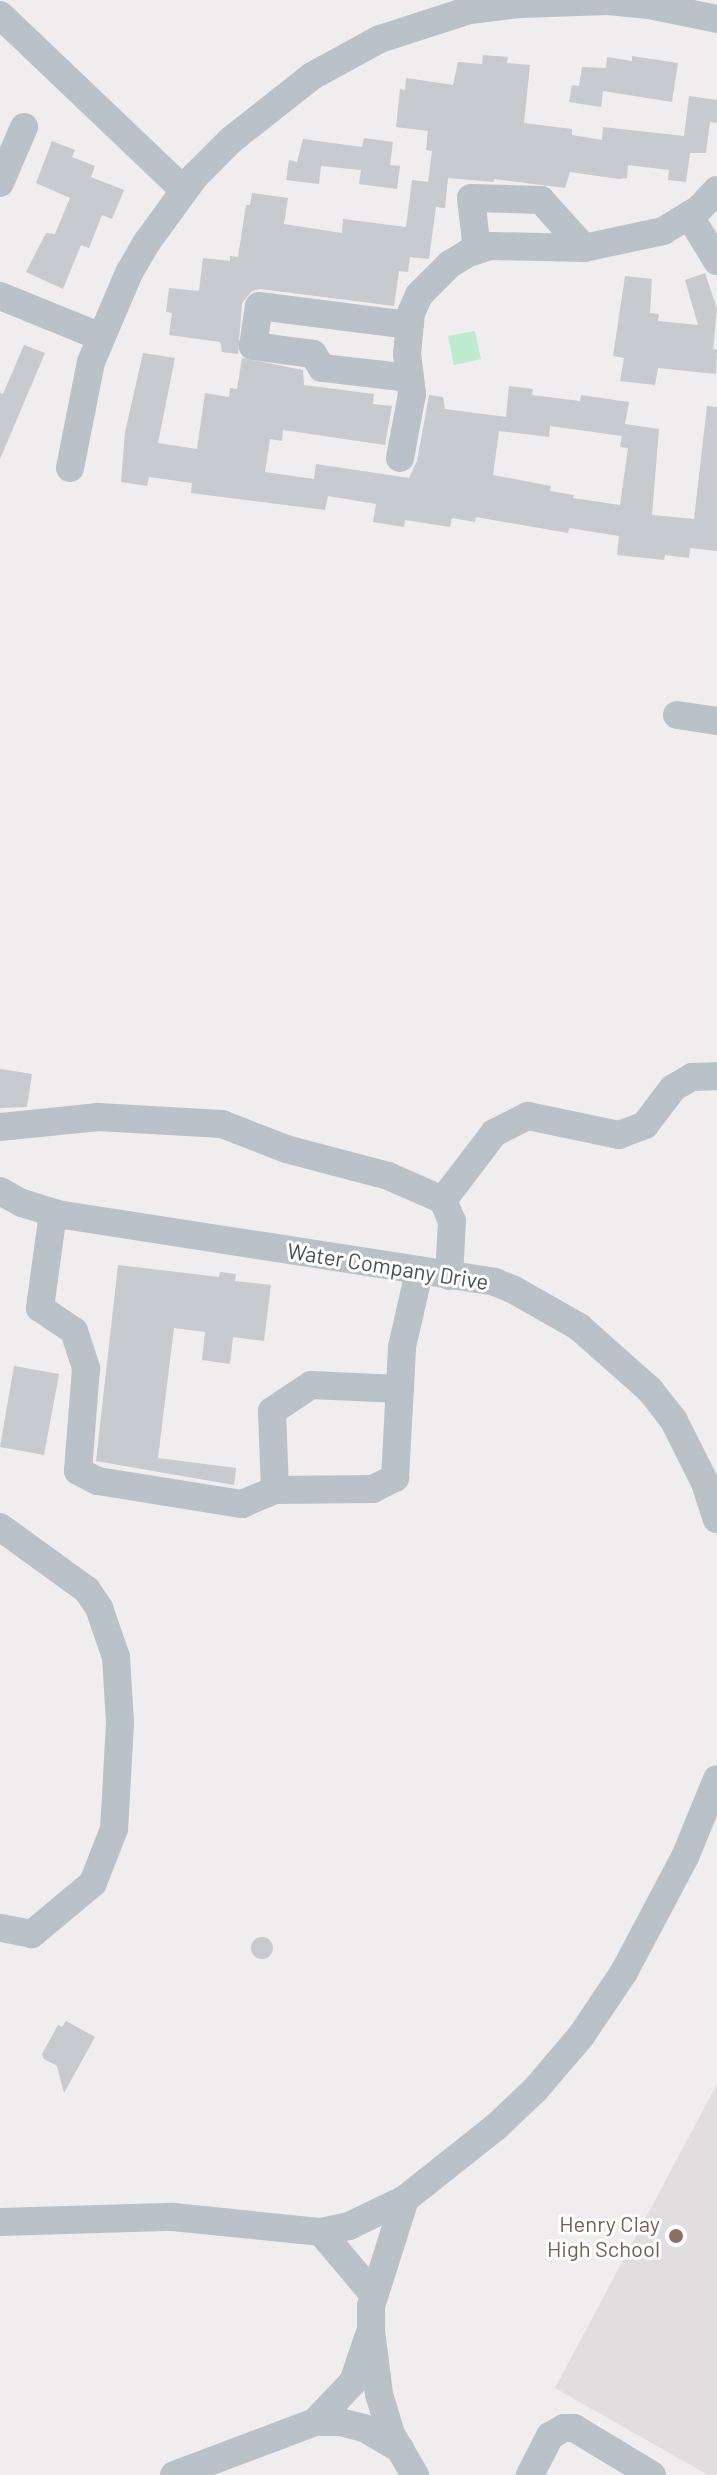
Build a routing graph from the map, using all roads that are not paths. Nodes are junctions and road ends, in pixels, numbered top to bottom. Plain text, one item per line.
1 (562, 0) edge
2 (445, 5) edge
3 (0, 15) edge
4 (717, 19) edge
5 (24, 127) dead end
6 (0, 183) edge
7 (184, 190) junction
8 (717, 190) edge
9 (689, 215) junction
10 (584, 248) junction
11 (477, 250) junction
12 (717, 261) edge
13 (0, 296) edge
14 (410, 325) junction
15 (101, 337) junction
16 (410, 378) junction
17 (400, 458) dead end
18 (70, 468) dead end
19 (677, 715) dead end
20 (717, 721) edge
21 (717, 1076) edge
22 (0, 1127) edge
23 (0, 1191) edge
24 (443, 1200) junction
25 (53, 1213) junction
26 (419, 1272) junction
27 (449, 1276) junction
28 (400, 1389) junction
29 (275, 1490) junction
30 (717, 1519) edge
31 (0, 1527) edge
32 (717, 1779) edge
33 (0, 1928) edge
34 (405, 2199) junction
35 (0, 2222) edge
36 (321, 2232) junction
37 (374, 2295) junction
38 (371, 2330) junction
39 (315, 2422) junction
40 (400, 2449) junction
41 (174, 2475) edge
42 (415, 2475) edge
43 (530, 2475) edge
44 (652, 2475) edge

1 - 2 street
1 - 4 street
2 - 7 street
3 - 7 street
5 - 6 street
7 - 15 street
8 - 9 street
9 - 10 street
9 - 12 street
10 - 11 street
10 - 11 street
11 - 14 street
13 - 15 street
14 - 16 street
14 - 16 street
15 - 18 street
16 - 17 street
19 - 20 street
21 - 24 street
22 - 24 street
23 - 25 street, Water Company Drive
24 - 27 street
25 - 26 street, Water Company Drive
25 - 29 street
26 - 27 street, Water Company Drive
26 - 28 street
27 - 30 street, Water Company Drive
28 - 29 street
28 - 29 street
31 - 33 street
32 - 34 street
34 - 36 street
34 - 37 street
35 - 36 street
36 - 37 street
37 - 38 street
38 - 39 street
38 - 40 street
39 - 40 street
39 - 41 street
40 - 42 street
43 - 44 street

